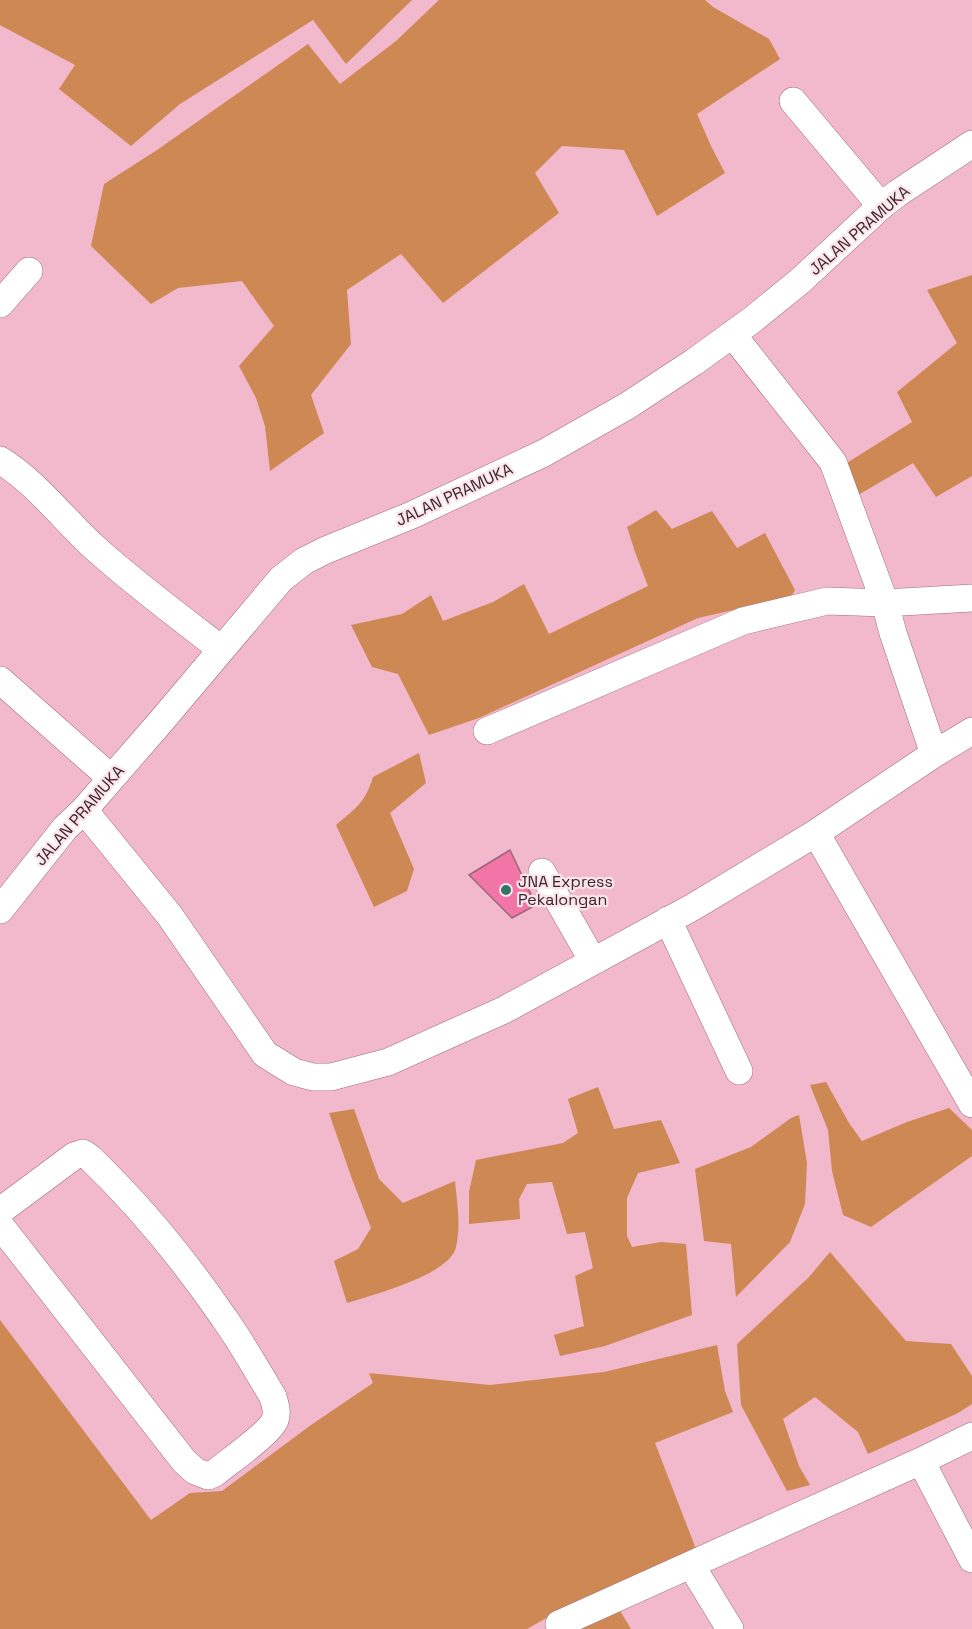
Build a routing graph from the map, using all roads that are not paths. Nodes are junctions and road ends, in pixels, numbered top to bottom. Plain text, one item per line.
1 (793, 101) dead end
2 (972, 144) edge
3 (881, 206) junction
4 (29, 271) dead end
5 (0, 304) edge
6 (732, 334) junction
7 (0, 460) edge
8 (972, 598) edge
9 (888, 614) junction
10 (221, 649) junction
11 (0, 680) edge
12 (487, 731) dead end
13 (972, 731) edge
14 (934, 754) junction
15 (111, 778) junction
16 (84, 810) junction
17 (816, 833) junction
18 (542, 872) dead end
19 (4, 898) edge
20 (668, 920) junction
21 (593, 961) junction
22 (739, 1071) dead end
23 (972, 1104) edge
24 (0, 1211) edge
25 (0, 1226) edge
26 (972, 1436) edge
27 (921, 1461) junction
28 (972, 1559) edge
29 (691, 1565) junction
30 (559, 1624) dead end
31 (730, 1629) edge

1 - 3 street
2 - 3 street, JALAN PRAMUKA
3 - 6 street, JALAN PRAMUKA
4 - 5 street
6 - 9 street
6 - 10 street, JALAN PRAMUKA
7 - 10 street
8 - 9 street
9 - 12 street
9 - 14 street
10 - 15 street, JALAN PRAMUKA
11 - 15 street
13 - 14 street
14 - 17 street
15 - 16 street, JALAN PRAMUKA
16 - 19 street, JALAN PRAMUKA
16 - 21 street
17 - 20 street
17 - 23 street
18 - 21 street
20 - 21 street
20 - 22 street
24 - 25 street
26 - 27 street
27 - 28 street
27 - 29 street
29 - 30 street
29 - 31 street

